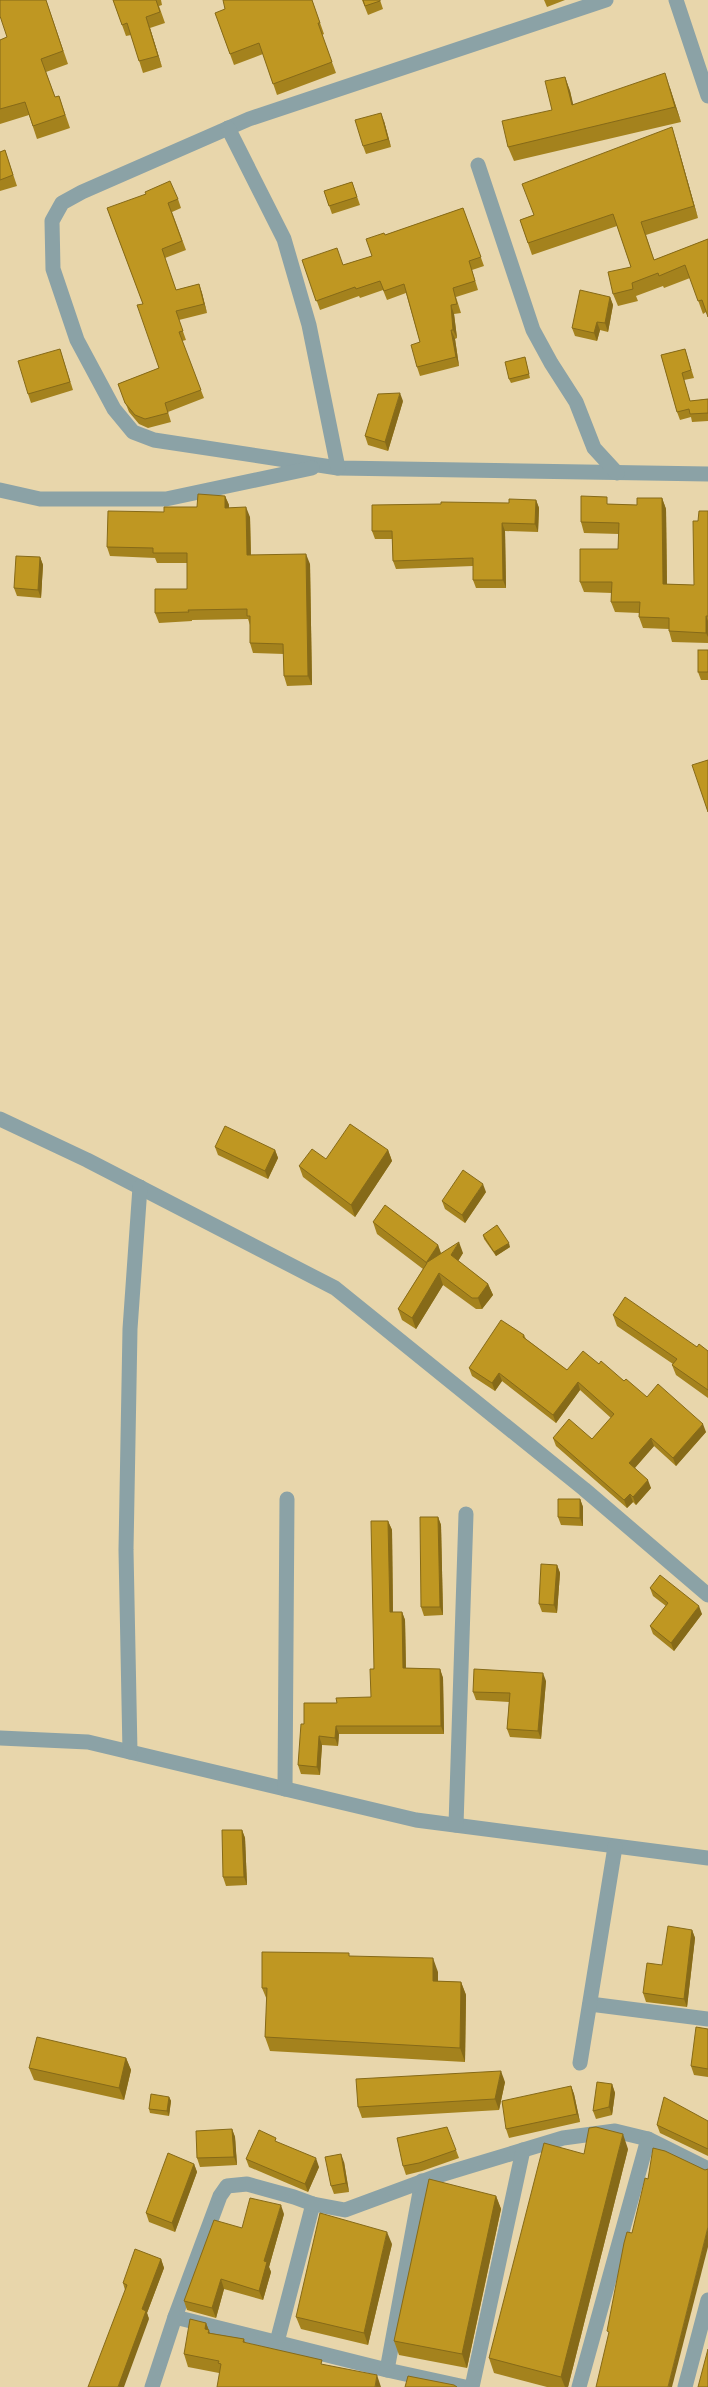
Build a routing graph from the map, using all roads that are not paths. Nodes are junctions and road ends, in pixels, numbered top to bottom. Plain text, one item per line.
1 (606, 0) edge
2 (676, 0) edge
3 (708, 96) edge
4 (228, 128) junction
5 (478, 165) dead end
6 (321, 466) junction
7 (338, 468) junction
8 (616, 473) junction
9 (708, 474) edge
10 (0, 490) edge
11 (0, 1119) edge
12 (140, 1187) junction
13 (287, 1499) dead end
14 (466, 1514) dead end
15 (708, 1595) edge
16 (0, 1738) edge
17 (130, 1752) junction
18 (285, 1789) junction
19 (456, 1825) junction
20 (615, 1847) junction
21 (708, 1858) edge
22 (590, 2004) junction
23 (708, 2019) edge
24 (580, 2063) dead end
25 (648, 2139) junction
26 (523, 2150) junction
27 (708, 2169) edge
28 (422, 2181) junction
29 (312, 2204) junction
30 (708, 2300) edge
31 (175, 2317) junction
32 (277, 2342) junction
33 (387, 2370) junction
34 (152, 2387) edge
35 (465, 2387) edge
36 (472, 2387) edge
37 (579, 2387) edge
38 (685, 2387) edge

1 - 4 street
2 - 3 street
4 - 6 street
4 - 7 street
5 - 8 street
6 - 7 street
6 - 10 street
7 - 8 street
8 - 9 street
11 - 12 street
12 - 15 street
12 - 17 street
13 - 18 street
14 - 19 street
16 - 17 street
17 - 18 street
18 - 19 street
19 - 20 street
20 - 21 street
20 - 22 street
22 - 23 street
22 - 24 street
25 - 26 street
25 - 27 street
25 - 37 street
26 - 28 street
26 - 36 street
28 - 29 street
28 - 33 street
29 - 31 street
29 - 32 street
30 - 38 street
31 - 32 street
31 - 34 street
32 - 33 street
33 - 35 street

